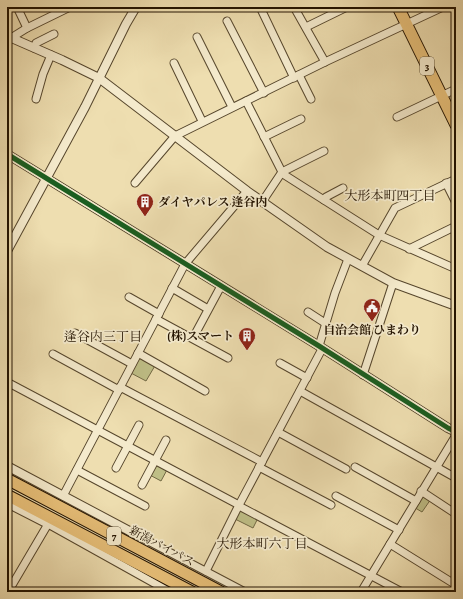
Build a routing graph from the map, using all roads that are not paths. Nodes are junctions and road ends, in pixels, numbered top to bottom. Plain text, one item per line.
1 (17, 7) edge
2 (136, 7) edge
3 (260, 7) edge
4 (294, 7) edge
5 (347, 7) edge
6 (398, 7) edge
7 (443, 7) edge
8 (65, 8) edge
9 (227, 20) dead end
10 (406, 25) junction
11 (306, 27) junction
12 (27, 28) junction
13 (54, 34) dead end
14 (9, 37) edge
15 (197, 37) dead end
16 (34, 48) junction
17 (51, 55) junction
18 (325, 62) junction
19 (174, 63) dead end
20 (297, 76) junction
21 (99, 78) junction
22 (456, 89) edge
23 (264, 93) junction
24 (441, 96) junction
25 (36, 99) dead end
26 (311, 99) dead end
27 (246, 101) junction
28 (232, 107) junction
29 (397, 117) dead end
30 (301, 119) dead end
31 (202, 121) junction
32 (456, 125) edge
33 (175, 136) junction
34 (264, 137) junction
35 (324, 151) dead end
36 (7, 154) edge
37 (282, 172) junction
38 (46, 178) junction
39 (456, 179) edge
40 (135, 183) dead end
41 (446, 184) junction
42 (343, 188) dead end
43 (247, 191) junction
44 (324, 200) junction
45 (262, 202) junction
46 (456, 203) edge
47 (456, 226) edge
48 (379, 236) junction
49 (409, 249) junction
50 (7, 250) edge
51 (348, 259) junction
52 (185, 264) junction
53 (362, 266) junction
54 (456, 269) edge
55 (393, 283) junction
56 (221, 286) junction
57 (172, 288) junction
58 (129, 297) dead end
59 (456, 306) edge
60 (208, 308) junction
61 (308, 312) dead end
62 (157, 316) junction
63 (325, 323) junction
64 (75, 333) dead end
65 (193, 338) junction
66 (320, 348) junction
67 (138, 353) junction
68 (53, 354) dead end
69 (228, 358) dead end
70 (280, 363) dead end
71 (132, 364) junction
72 (363, 375) junction
73 (307, 378) junction
74 (7, 382) edge
75 (119, 388) junction
76 (205, 390) dead end
77 (300, 391) junction
78 (139, 425) dead end
79 (98, 429) junction
80 (278, 432) junction
81 (456, 434) edge
82 (166, 440) dead end
83 (128, 445) junction
84 (155, 460) junction
85 (260, 464) junction
86 (7, 466) edge
87 (437, 466) junction
88 (116, 468) dead end
89 (355, 468) dead end
90 (346, 469) dead end
91 (76, 470) junction
92 (456, 478) edge
93 (7, 479) edge
94 (142, 485) dead end
95 (421, 491) junction
96 (7, 495) edge
97 (63, 496) junction
98 (336, 496) dead end
99 (416, 501) junction
100 (7, 503) edge
101 (331, 505) dead end
102 (145, 506) dead end
103 (239, 506) junction
104 (456, 514) edge
105 (48, 524) junction
106 (399, 530) junction
107 (135, 534) joint
108 (390, 544) junction
109 (206, 571) junction
110 (371, 576) junction
111 (456, 584) edge
112 (9, 591) edge
113 (170, 592) edge
114 (192, 592) edge
115 (221, 592) edge
116 (245, 592) edge
117 (361, 592) edge
118 (402, 592) edge

1 - 12 street
2 - 21 street
3 - 20 street
4 - 11 street
5 - 11 street
6 - 10 main road, 3
7 - 10 street
8 - 12 street
9 - 23 street
10 - 18 street
10 - 24 main road, 3
11 - 18 street
12 - 14 street
13 - 16 street
14 - 16 street
15 - 28 street
16 - 17 street
17 - 21 street
17 - 25 street
18 - 20 street
19 - 31 street
20 - 23 street
20 - 26 street
21 - 33 street
21 - 38 street
22 - 24 street
23 - 27 street
24 - 29 street
24 - 32 main road, 3
27 - 28 street
27 - 34 street
28 - 31 street
30 - 34 street
31 - 33 street
33 - 40 street
33 - 43 street
34 - 37 street
35 - 37 street
36 - 38 street
37 - 44 street
37 - 45 street
38 - 50 street
38 - 52 street
39 - 41 street
41 - 46 street
41 - 48 street
42 - 44 street
43 - 45 street
43 - 52 street
44 - 48 street
45 - 51 street
47 - 49 street
48 - 49 street
48 - 53 street
49 - 54 street
51 - 53 street
51 - 63 street
52 - 56 street
52 - 57 street
53 - 55 street
55 - 59 street
55 - 72 street
56 - 60 street
56 - 66 street
57 - 60 street
57 - 62 street
58 - 62 street
60 - 65 street
61 - 63 street
62 - 65 street
62 - 67 street
63 - 66 street
64 - 71 street
65 - 69 street
66 - 72 street
66 - 73 street
67 - 71 street
67 - 76 street
68 - 75 street
70 - 73 street
71 - 75 street
72 - 81 street
73 - 77 street
74 - 79 street
75 - 79 street
75 - 85 street
77 - 80 street
77 - 87 street
78 - 83 street
79 - 83 street
79 - 91 street
80 - 85 street
80 - 90 street
81 - 87 street
82 - 84 street
83 - 84 street
83 - 88 street
84 - 94 street
84 - 103 street
85 - 101 street
85 - 103 street
86 - 97 street
87 - 92 street
87 - 95 street
89 - 99 street
91 - 97 street
91 - 102 street
93 - 115 main road, 新潟バイパス / 7
95 - 99 street
95 - 104 street
96 - 114 main road, 7
97 - 107 street
98 - 106 street
99 - 106 street
100 - 105 street
103 - 109 street
103 - 110 street
105 - 112 street
105 - 113 street
106 - 108 street
107 - 109 street
108 - 110 street
108 - 111 street
109 - 116 street
110 - 117 street
110 - 118 street

